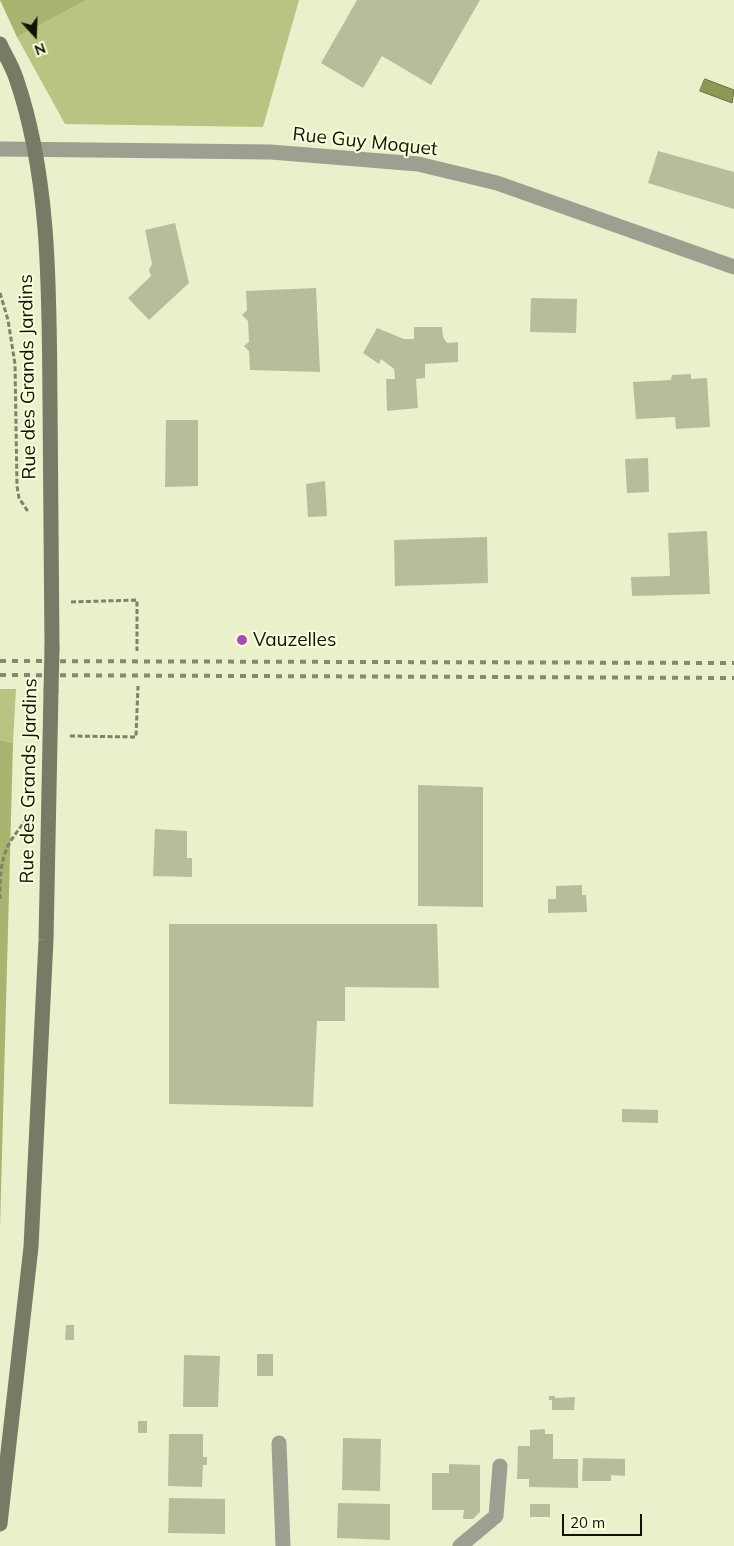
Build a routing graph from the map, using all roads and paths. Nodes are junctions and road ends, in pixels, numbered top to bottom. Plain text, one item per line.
1 (0, 44) edge
2 (0, 149) edge
3 (35, 149) junction
4 (734, 267) edge
5 (0, 293) edge
6 (31, 515) dead end
7 (52, 602) junction
8 (137, 651) dead end
9 (138, 686) dead end
10 (50, 736) junction
11 (28, 815) dead end
12 (0, 899) edge
13 (279, 1443) dead end
14 (500, 1466) dead end
15 (0, 1524) edge
16 (283, 1546) edge
17 (460, 1546) edge

1 - 3 main road, Rue des Grands Jardins
2 - 3 street, Rue Guy Moquet
3 - 4 street, Rue Guy Moquet
3 - 7 main road, Rue des Grands Jardins
5 - 6 path
7 - 8 path
7 - 10 main road, Rue des Grands Jardins, bridge
9 - 10 path
10 - 15 main road, Rue des Grands Jardins
11 - 12 path
13 - 16 street
14 - 17 street

